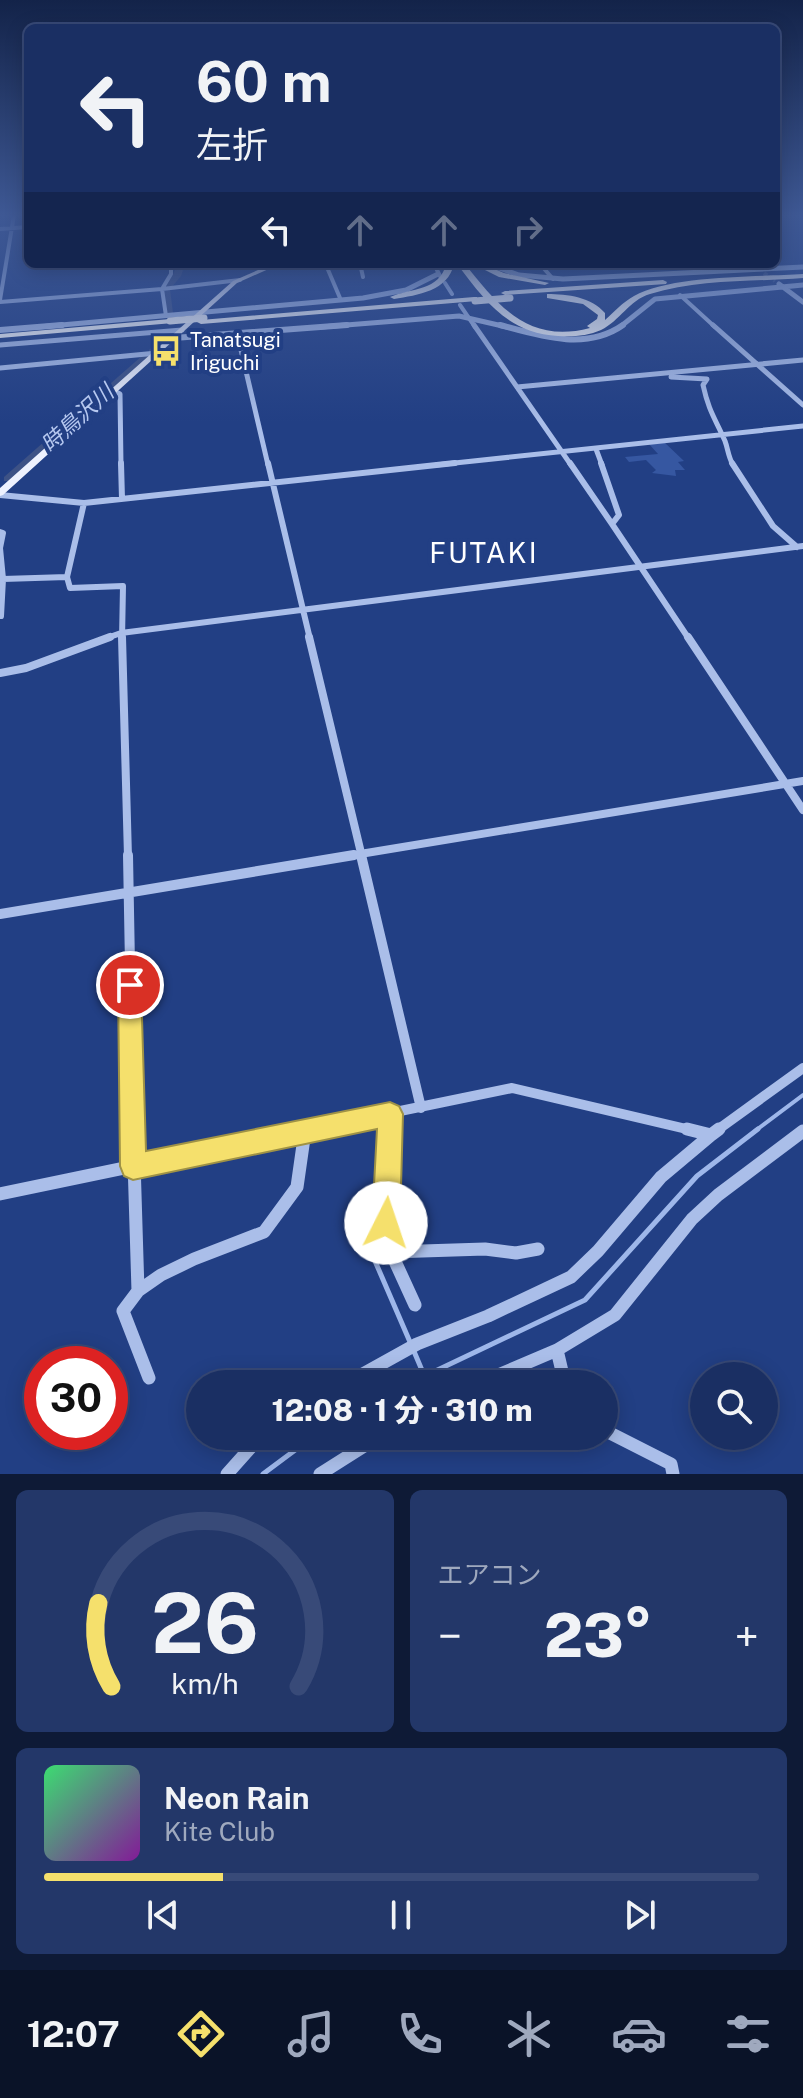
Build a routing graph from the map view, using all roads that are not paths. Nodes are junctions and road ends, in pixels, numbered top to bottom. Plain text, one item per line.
1 (445, 283) dead end
2 (164, 284) edge
3 (207, 284) edge
4 (236, 284) edge
5 (334, 284) edge
6 (420, 284) edge
7 (434, 284) edge
8 (479, 284) edge
9 (481, 284) edge
10 (656, 284) edge
11 (679, 284) edge
12 (717, 284) edge
13 (778, 284) tunnel mouth
14 (803, 285) edge
15 (781, 286) junction
16 (162, 289) junction
17 (452, 294) dead end
18 (680, 295) junction
19 (507, 296) junction
20 (340, 298) junction
21 (473, 298) junction
22 (0, 301) edge
23 (803, 302) edge
24 (460, 305) dead end
25 (239, 315) junction
26 (469, 317) junction
27 (202, 318) junction
28 (168, 321) junction
29 (182, 330) junction
30 (237, 333) junction
31 (117, 335) junction
32 (0, 337) edge
33 (174, 338) junction
34 (157, 353) junction
35 (118, 356) junction
36 (803, 360) edge
37 (758, 364) junction
38 (0, 368) edge
39 (643, 375) junction
40 (517, 387) junction
41 (114, 391) junction
42 (803, 405) edge
43 (803, 426) edge
44 (720, 436) junction
45 (596, 449) junction
46 (562, 453) junction
47 (0, 480) edge
48 (11, 483) junction
49 (274, 483) junction
50 (0, 494) edge
51 (122, 499) junction
52 (84, 503) junction
53 (612, 524) junction
54 (0, 532) edge
55 (800, 547) edge
56 (641, 567) junction
57 (67, 577) junction
58 (3, 579) junction
59 (303, 610) junction
60 (1, 616) edge
61 (121, 633) junction
62 (0, 673) edge
63 (803, 781) edge
64 (786, 784) junction
65 (803, 810) edge
66 (362, 854) junction
67 (128, 894) junction
68 (0, 914) edge
69 (803, 1068) edge
70 (421, 1108) junction
71 (390, 1114) junction
72 (305, 1131) junction
73 (803, 1131) edge
74 (711, 1135) junction
75 (133, 1166) junction
76 (0, 1194) edge
77 (538, 1249) dead end
78 (391, 1252) junction
79 (138, 1291) junction
80 (415, 1305) dead end
81 (557, 1350) junction
82 (370, 1370) edge
83 (510, 1370) edge
84 (562, 1370) edge
85 (149, 1378) dead end
86 (618, 1437) edge
87 (248, 1450) edge
88 (358, 1450) edge
89 (227, 1474) edge
90 (320, 1474) edge
91 (673, 1474) edge

1 - 17 street
2 - 16 street
3 - 16 street
4 - 27 main road
5 - 20 street
6 - 20 street
7 - 25 highway
8 - 12 highway
9 - 19 highway
10 - 19 highway
11 - 19 highway
13 - 15 street
14 - 15 street
15 - 18 street
15 - 23 street
16 - 22 street
16 - 28 street
18 - 26 street
18 - 37 street
19 - 21 highway, bridge
20 - 27 street
21 - 25 highway
21 - 27 highway
24 - 26 street
25 - 27 highway
26 - 30 street
26 - 40 street
27 - 28 highway, bridge
27 - 29 main road
28 - 32 highway
29 - 31 street
29 - 33 main road
30 - 33 street
30 - 49 street
31 - 32 street
31 - 35 street
33 - 34 main road
34 - 35 street
34 - 41 main road
35 - 38 street
36 - 37 street
37 - 39 street
37 - 42 street
39 - 40 street
39 - 44 street
40 - 46 street
41 - 48 main road
41 - 51 street
43 - 44 street
44 - 45 street
44 - 55 street
45 - 46 street
45 - 53 street
46 - 49 street
46 - 53 street
47 - 48 street
48 - 50 main road
49 - 51 street
49 - 59 street
50 - 52 street
51 - 52 street
52 - 57 street
53 - 56 street
54 - 58 street
55 - 56 street
56 - 59 street
56 - 64 street
57 - 58 street
57 - 61 street
58 - 60 street
59 - 61 street
59 - 66 street
61 - 62 street
61 - 67 street
63 - 64 street
64 - 65 street
64 - 66 street
66 - 67 street
66 - 70 street
67 - 68 street
67 - 75 street
69 - 74 street
70 - 71 street
70 - 74 street
71 - 72 street
71 - 78 street
72 - 75 street
72 - 79 street
73 - 81 street
74 - 82 street
75 - 76 street
75 - 79 street
77 - 78 street
78 - 80 street
79 - 85 street
81 - 83 street
81 - 84 street
86 - 91 street
87 - 89 street
88 - 90 street

